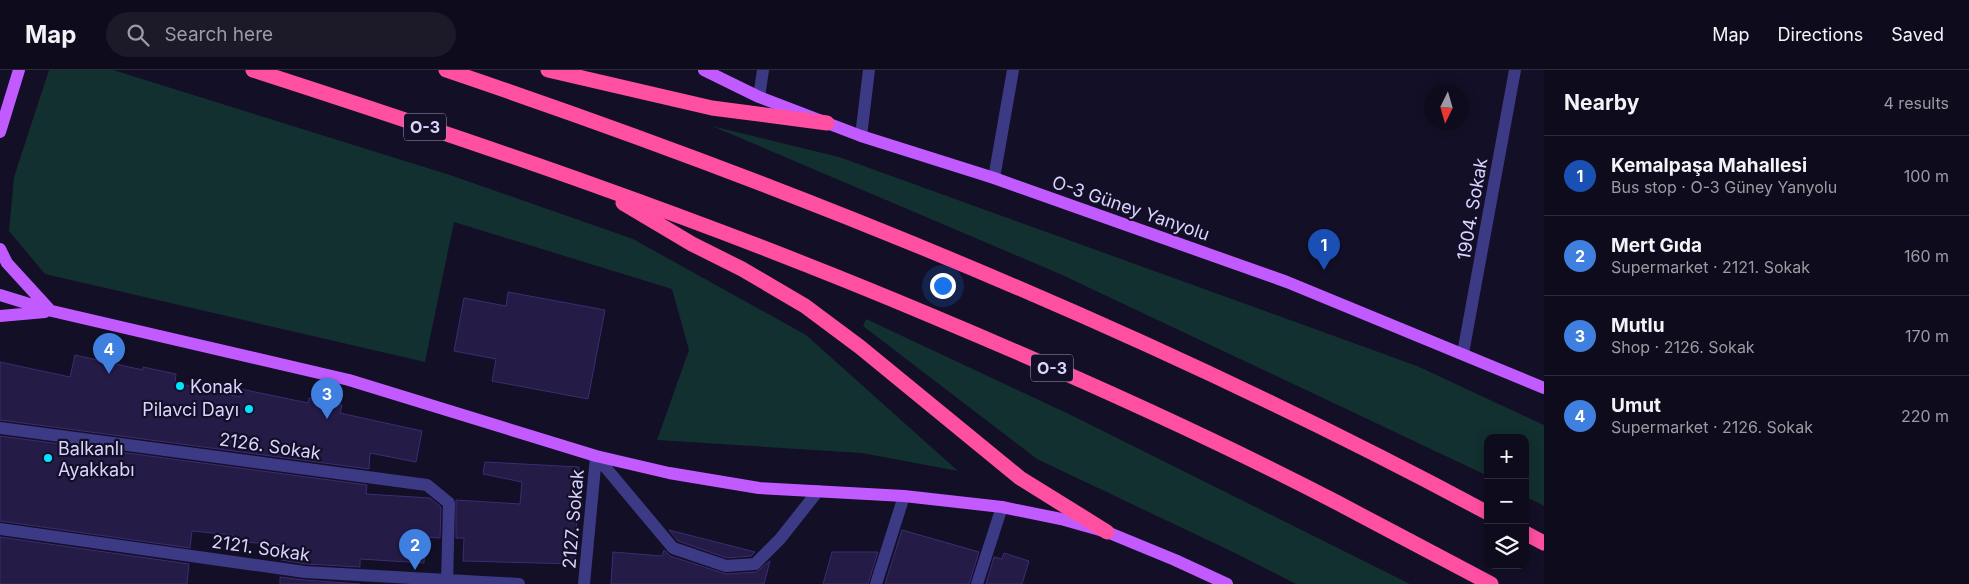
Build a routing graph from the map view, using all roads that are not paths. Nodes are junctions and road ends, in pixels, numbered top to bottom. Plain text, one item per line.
1 (19, 70) edge
2 (253, 70) edge
3 (446, 70) edge
4 (548, 70) edge
5 (704, 70) edge
6 (763, 70) edge
7 (869, 70) edge
8 (1014, 70) edge
9 (1515, 70) edge
10 (759, 98) junction
11 (827, 123) junction
12 (0, 132) edge
13 (861, 136) junction
14 (994, 178) junction
15 (597, 186) junction
16 (0, 249) edge
17 (0, 295) edge
18 (52, 312) junction
19 (0, 316) edge
20 (1463, 353) junction
21 (1544, 388) edge
22 (0, 428) edge
23 (596, 456) junction
24 (818, 491) junction
25 (904, 496) junction
26 (1002, 507) junction
27 (1484, 511) edge
28 (0, 529) edge
29 (1107, 532) junction
30 (1529, 535) edge
31 (1544, 543) edge
32 (448, 582) edge
33 (519, 584) edge
34 (584, 584) edge
35 (876, 584) edge
36 (977, 584) edge
37 (1227, 584) edge
38 (1491, 584) edge

1 - 12 main road
2 - 15 highway, O-3
3 - 27 highway
4 - 11 highway
5 - 10 main road, O-3 Güney Yanyolu
6 - 10 street
7 - 13 street
8 - 14 street
9 - 20 street, 1904. Sokak
10 - 11 main road, O-3 Güney Yanyolu
11 - 13 main road, O-3 Güney Yanyolu
13 - 14 main road, O-3 Güney Yanyolu
14 - 20 main road, O-3 Güney Yanyolu
15 - 29 highway
15 - 38 highway, O-3
16 - 18 main road
17 - 18 main road
18 - 19 main road
18 - 23 main road
20 - 21 main road, O-3 Güney Yanyolu
22 - 32 street, 2126. Sokak
23 - 24 main road
23 - 24 street
23 - 34 street, 2127. Sokak
24 - 25 main road
25 - 26 main road
25 - 35 street
26 - 29 main road
26 - 36 street
28 - 32 street, 2121. Sokak
29 - 37 main road
30 - 31 highway
32 - 33 street, 2121. Sokak

